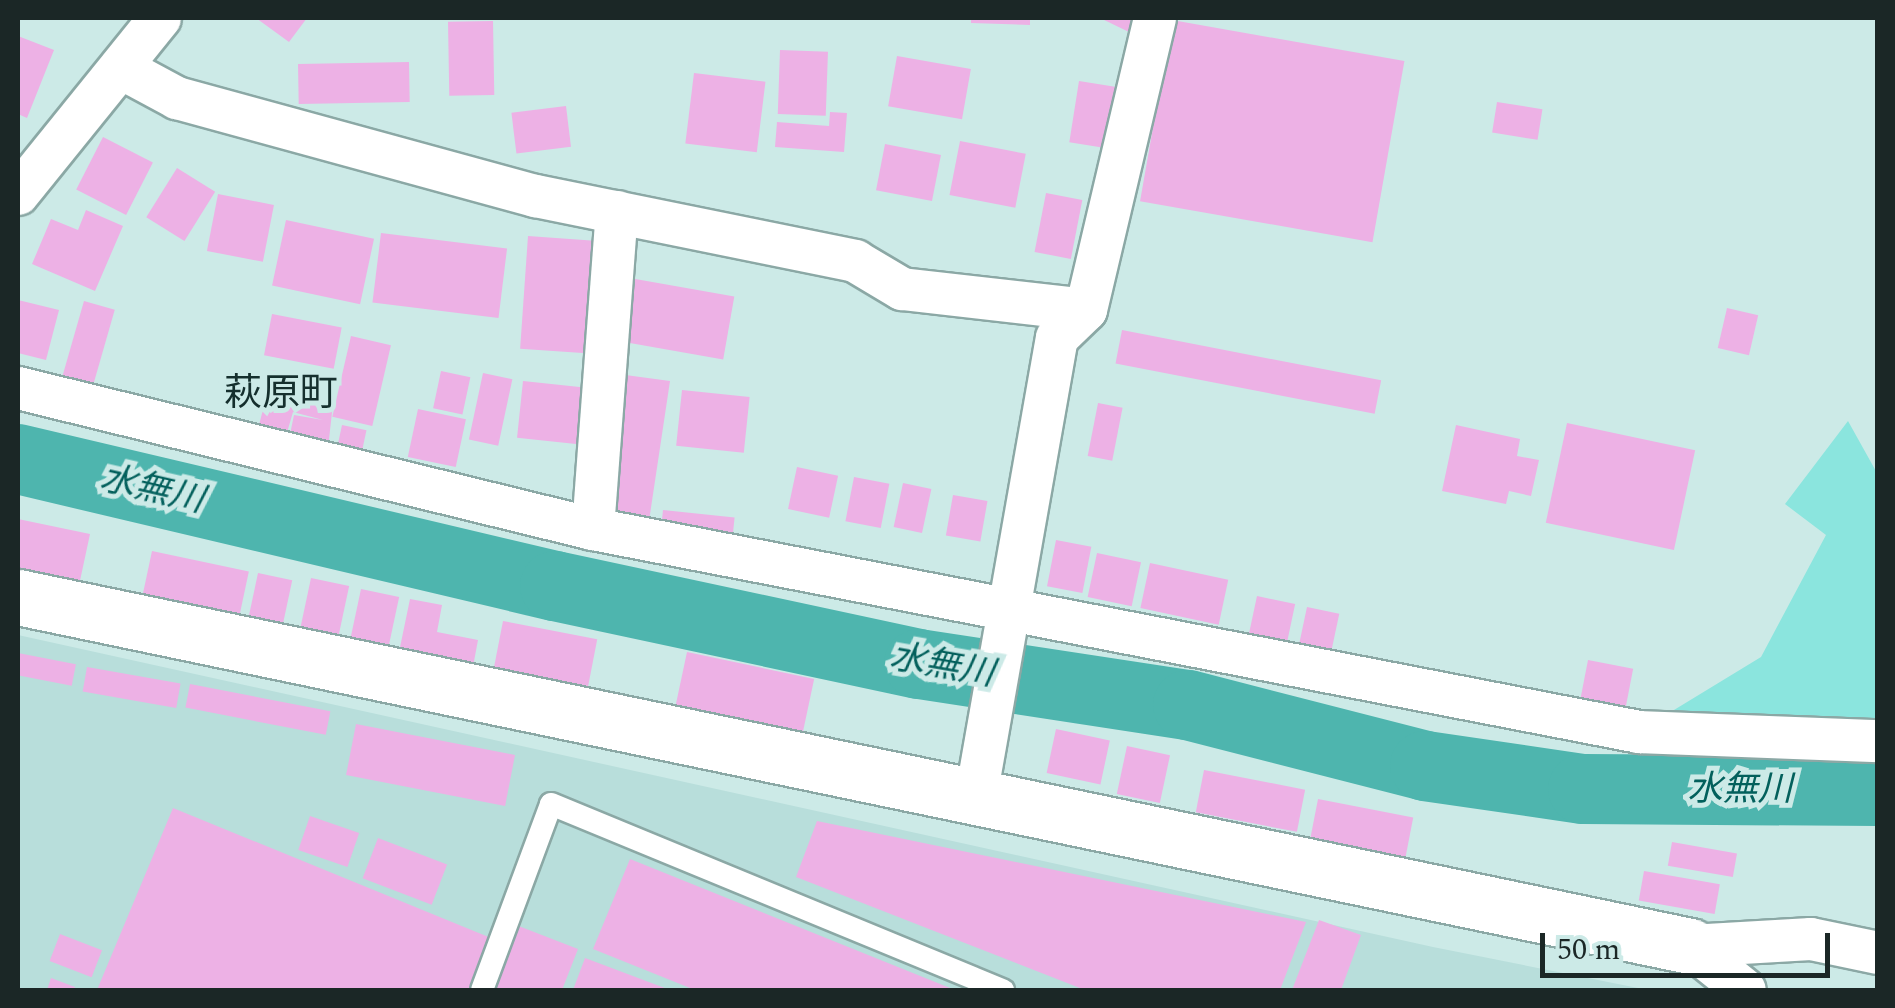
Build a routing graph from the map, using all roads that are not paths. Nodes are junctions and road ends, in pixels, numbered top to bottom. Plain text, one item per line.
1 (160, 18) edge
2 (1155, 18) edge
3 (121, 68) junction
4 (18, 194) edge
5 (617, 212) junction
6 (1086, 310) junction
7 (18, 388) edge
8 (593, 529) junction
9 (18, 597) edge
10 (1012, 607) junction
11 (1878, 741) edge
12 (976, 791) junction
13 (1690, 946) junction
14 (1878, 953) edge
15 (482, 990) edge
16 (1003, 990) edge
17 (1745, 990) edge

1 - 3 street
2 - 6 street
3 - 4 street
3 - 5 street
5 - 6 street
5 - 8 street
6 - 10 street
7 - 8 street
8 - 10 street
9 - 12 street
10 - 11 street
10 - 12 street
12 - 13 street
13 - 14 street
13 - 17 street
15 - 16 lane

